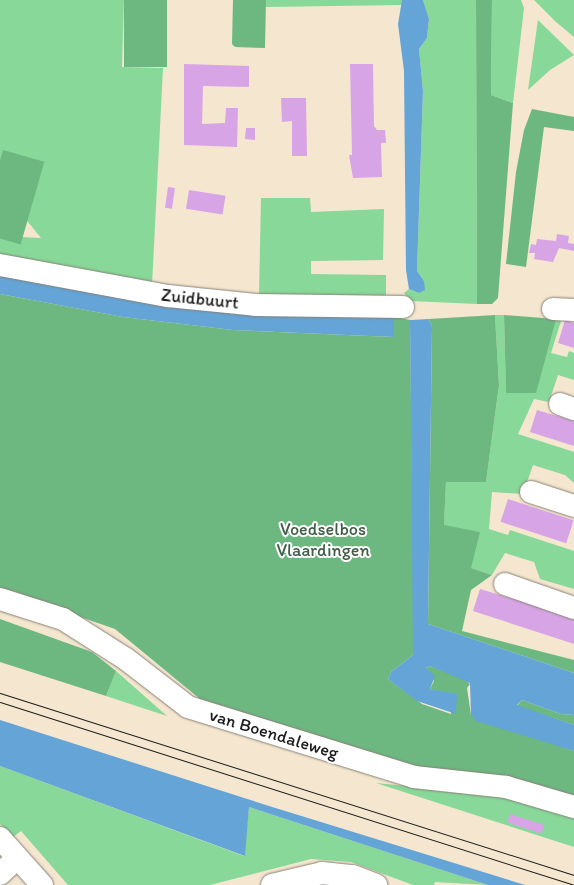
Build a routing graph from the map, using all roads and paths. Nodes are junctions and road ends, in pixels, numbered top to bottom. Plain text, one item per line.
1 (0, 265) edge
2 (403, 307) dead end
3 (531, 492) dead end
4 (574, 506) edge
5 (504, 584) dead end
6 (0, 599) edge
7 (574, 608) edge
8 (574, 807) edge
9 (0, 838) edge
10 (17, 858) junction
11 (0, 874) edge
12 (42, 885) edge
13 (272, 885) edge
14 (376, 885) edge

1 - 2 street, Zuidbuurt
3 - 4 street
5 - 7 street
6 - 8 street, van Boendaleweg
9 - 10 street
10 - 11 street
10 - 12 street
13 - 14 street

